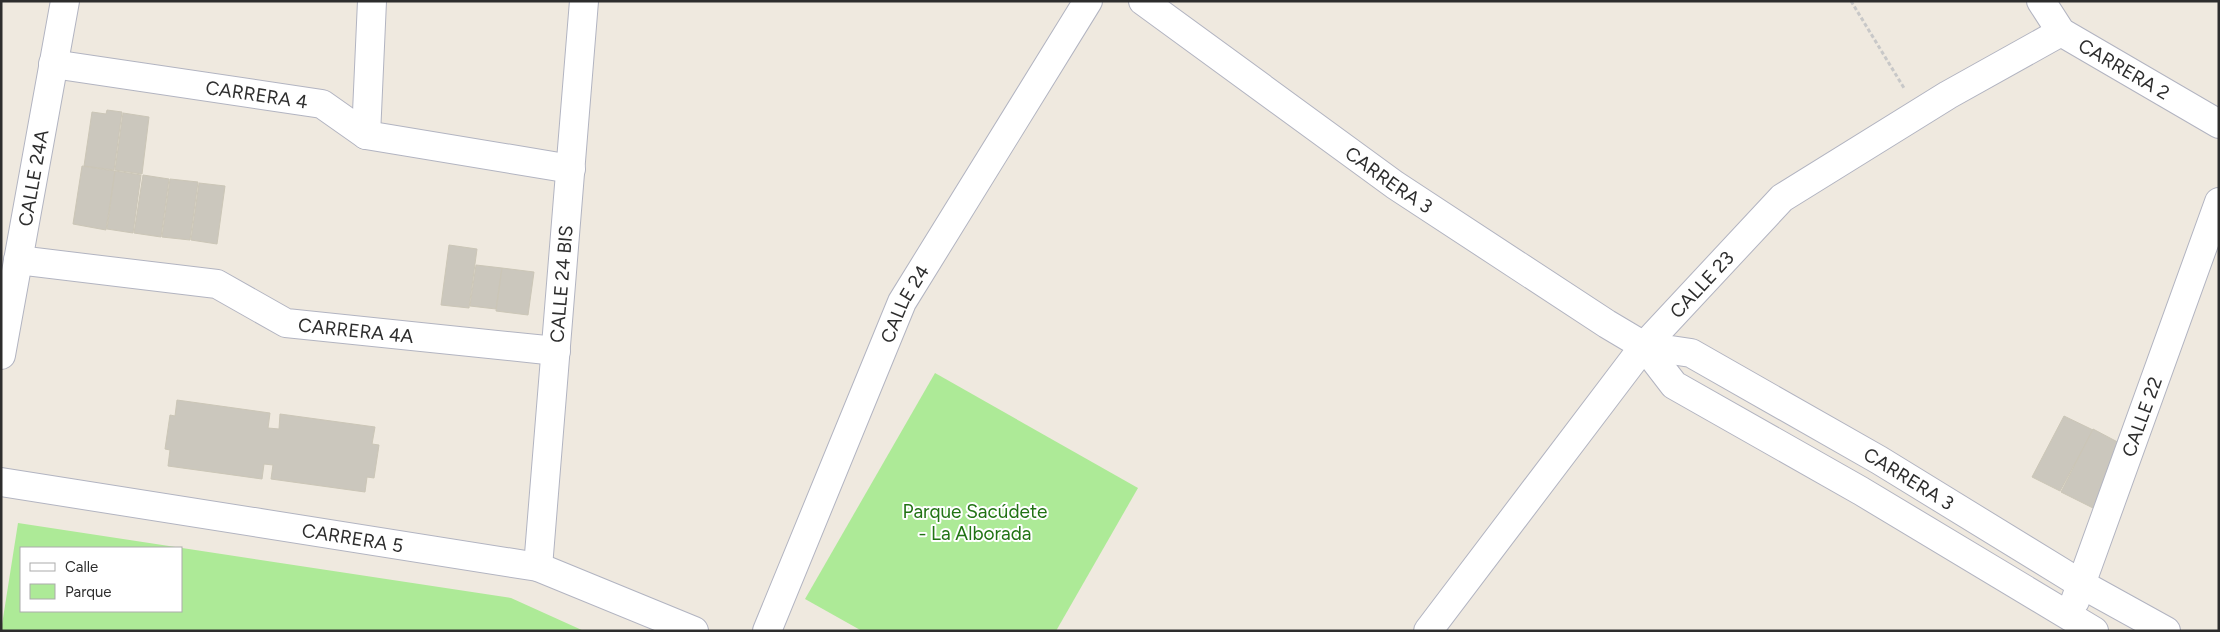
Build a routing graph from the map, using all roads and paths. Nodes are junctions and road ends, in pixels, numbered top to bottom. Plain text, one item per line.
1 (65, 1) edge
2 (372, 1) edge
3 (584, 1) edge
4 (1088, 1) edge
5 (1143, 1) edge
6 (1851, 1) edge
7 (2041, 1) edge
8 (2061, 32) junction
9 (53, 64) junction
10 (1920, 114) junction
11 (2219, 124) edge
12 (366, 134) junction
13 (571, 169) junction
14 (2219, 202) edge
15 (18, 260) junction
16 (4, 327) edge
17 (1644, 346) junction
18 (556, 352) junction
19 (1, 355) edge
20 (1879, 460) junction
21 (1, 482) edge
22 (1861, 492) junction
23 (538, 567) junction
24 (2082, 584) junction
25 (2067, 624) edge
26 (694, 631) edge
27 (766, 631) edge
28 (1428, 631) edge
29 (2094, 631) edge
30 (2166, 631) edge

1 - 9 street, CALLE 24A
2 - 12 street
3 - 13 street, CALLE 24 BIS
4 - 27 street, CALLE 24
5 - 17 street, CARRERA 3
6 - 10 path
7 - 8 street, CARRERA 2
8 - 10 street, CALLE 23
8 - 11 street, CARRERA 2
9 - 12 street, CARRERA 4
9 - 15 street, CALLE 24A
10 - 17 street, CALLE 23
12 - 13 street, CARRERA 4
13 - 18 street, CALLE 24 BIS
14 - 24 street, CALLE 22
15 - 16 street, CALLE 24A
15 - 18 street, CARRERA 4A
16 - 19 street, CALLE 24A
17 - 20 street, CARRERA 3
17 - 22 street, CARRERA 3
17 - 28 street, CALLE 23
18 - 23 street, CALLE 24 BIS
20 - 22 street
20 - 24 street, CARRERA 3
21 - 23 street, CARRERA 5
22 - 25 street, CARRERA 3
23 - 26 street, CARRERA 5
24 - 25 street, CALLE 22
24 - 30 street, CARRERA 3
25 - 29 street, CARRERA 3

